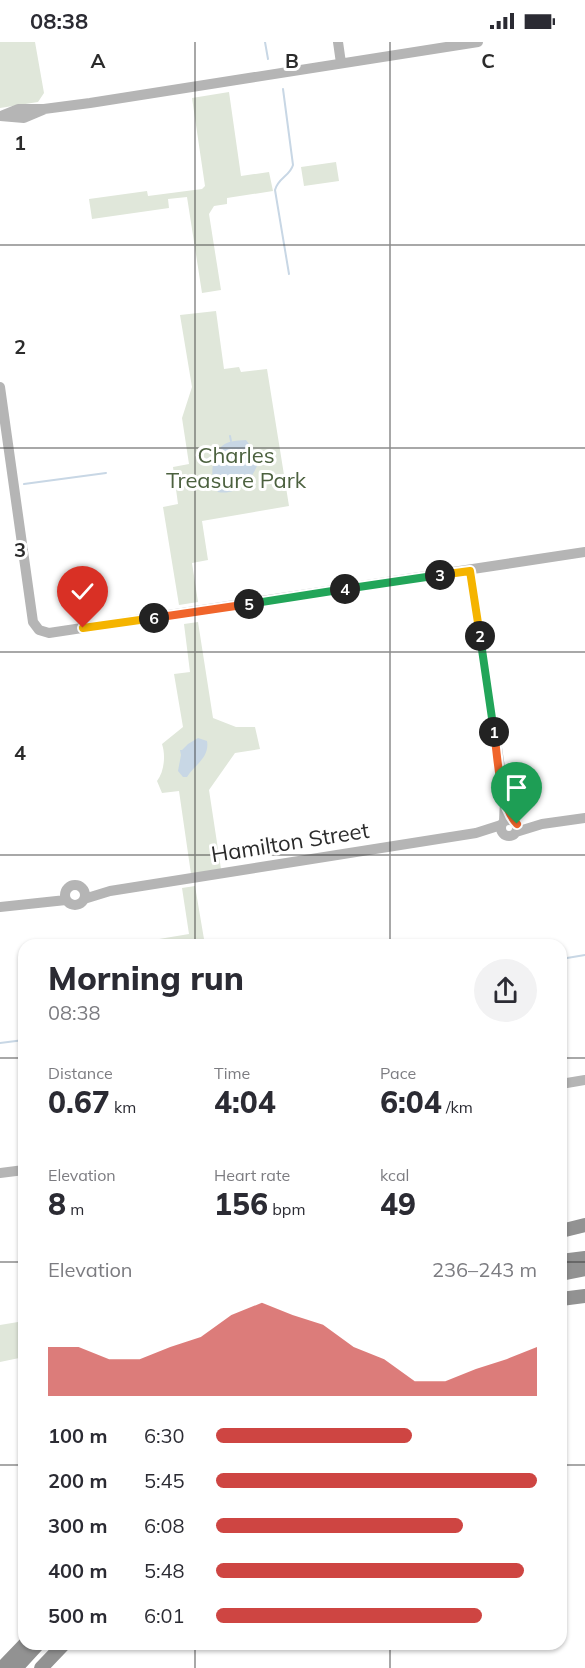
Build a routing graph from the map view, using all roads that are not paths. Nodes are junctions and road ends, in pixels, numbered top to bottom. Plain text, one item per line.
1 (338, 42) edge
2 (344, 42) edge
3 (478, 42) edge
4 (344, 63) junction
5 (0, 116) edge
6 (0, 387) edge
7 (585, 552) edge
8 (470, 571) junction
9 (585, 818) edge
10 (509, 826) junction
11 (83, 894) junction
12 (66, 896) junction
13 (0, 907) edge
14 (585, 1080) edge
15 (567, 1083) edge
16 (585, 1087) edge
17 (567, 1089) edge
18 (18, 1171) edge
19 (0, 1173) edge
20 (585, 1225) edge
21 (567, 1230) edge
22 (585, 1258) edge
23 (567, 1261) edge
24 (585, 1269) edge
25 (567, 1273) edge
26 (585, 1296) edge
27 (567, 1298) edge
28 (20, 1650) edge
29 (32, 1650) edge
30 (58, 1650) edge
31 (3, 1668) edge
32 (16, 1668) edge
33 (40, 1668) edge

1 - 4 main road
2 - 4 main road
3 - 4 main road
4 - 5 main road
6 - 8 main road
7 - 8 main road
8 - 10 main road
9 - 10 main road, Hamilton Street
10 - 11 main road, Hamilton Street
11 - 12 main road
11 - 12 main road
12 - 13 main road
14 - 15 main road
16 - 17 main road
18 - 19 main road
20 - 21 highway
22 - 23 highway
24 - 25 highway
26 - 27 highway
28 - 31 highway
29 - 32 highway
30 - 33 highway

